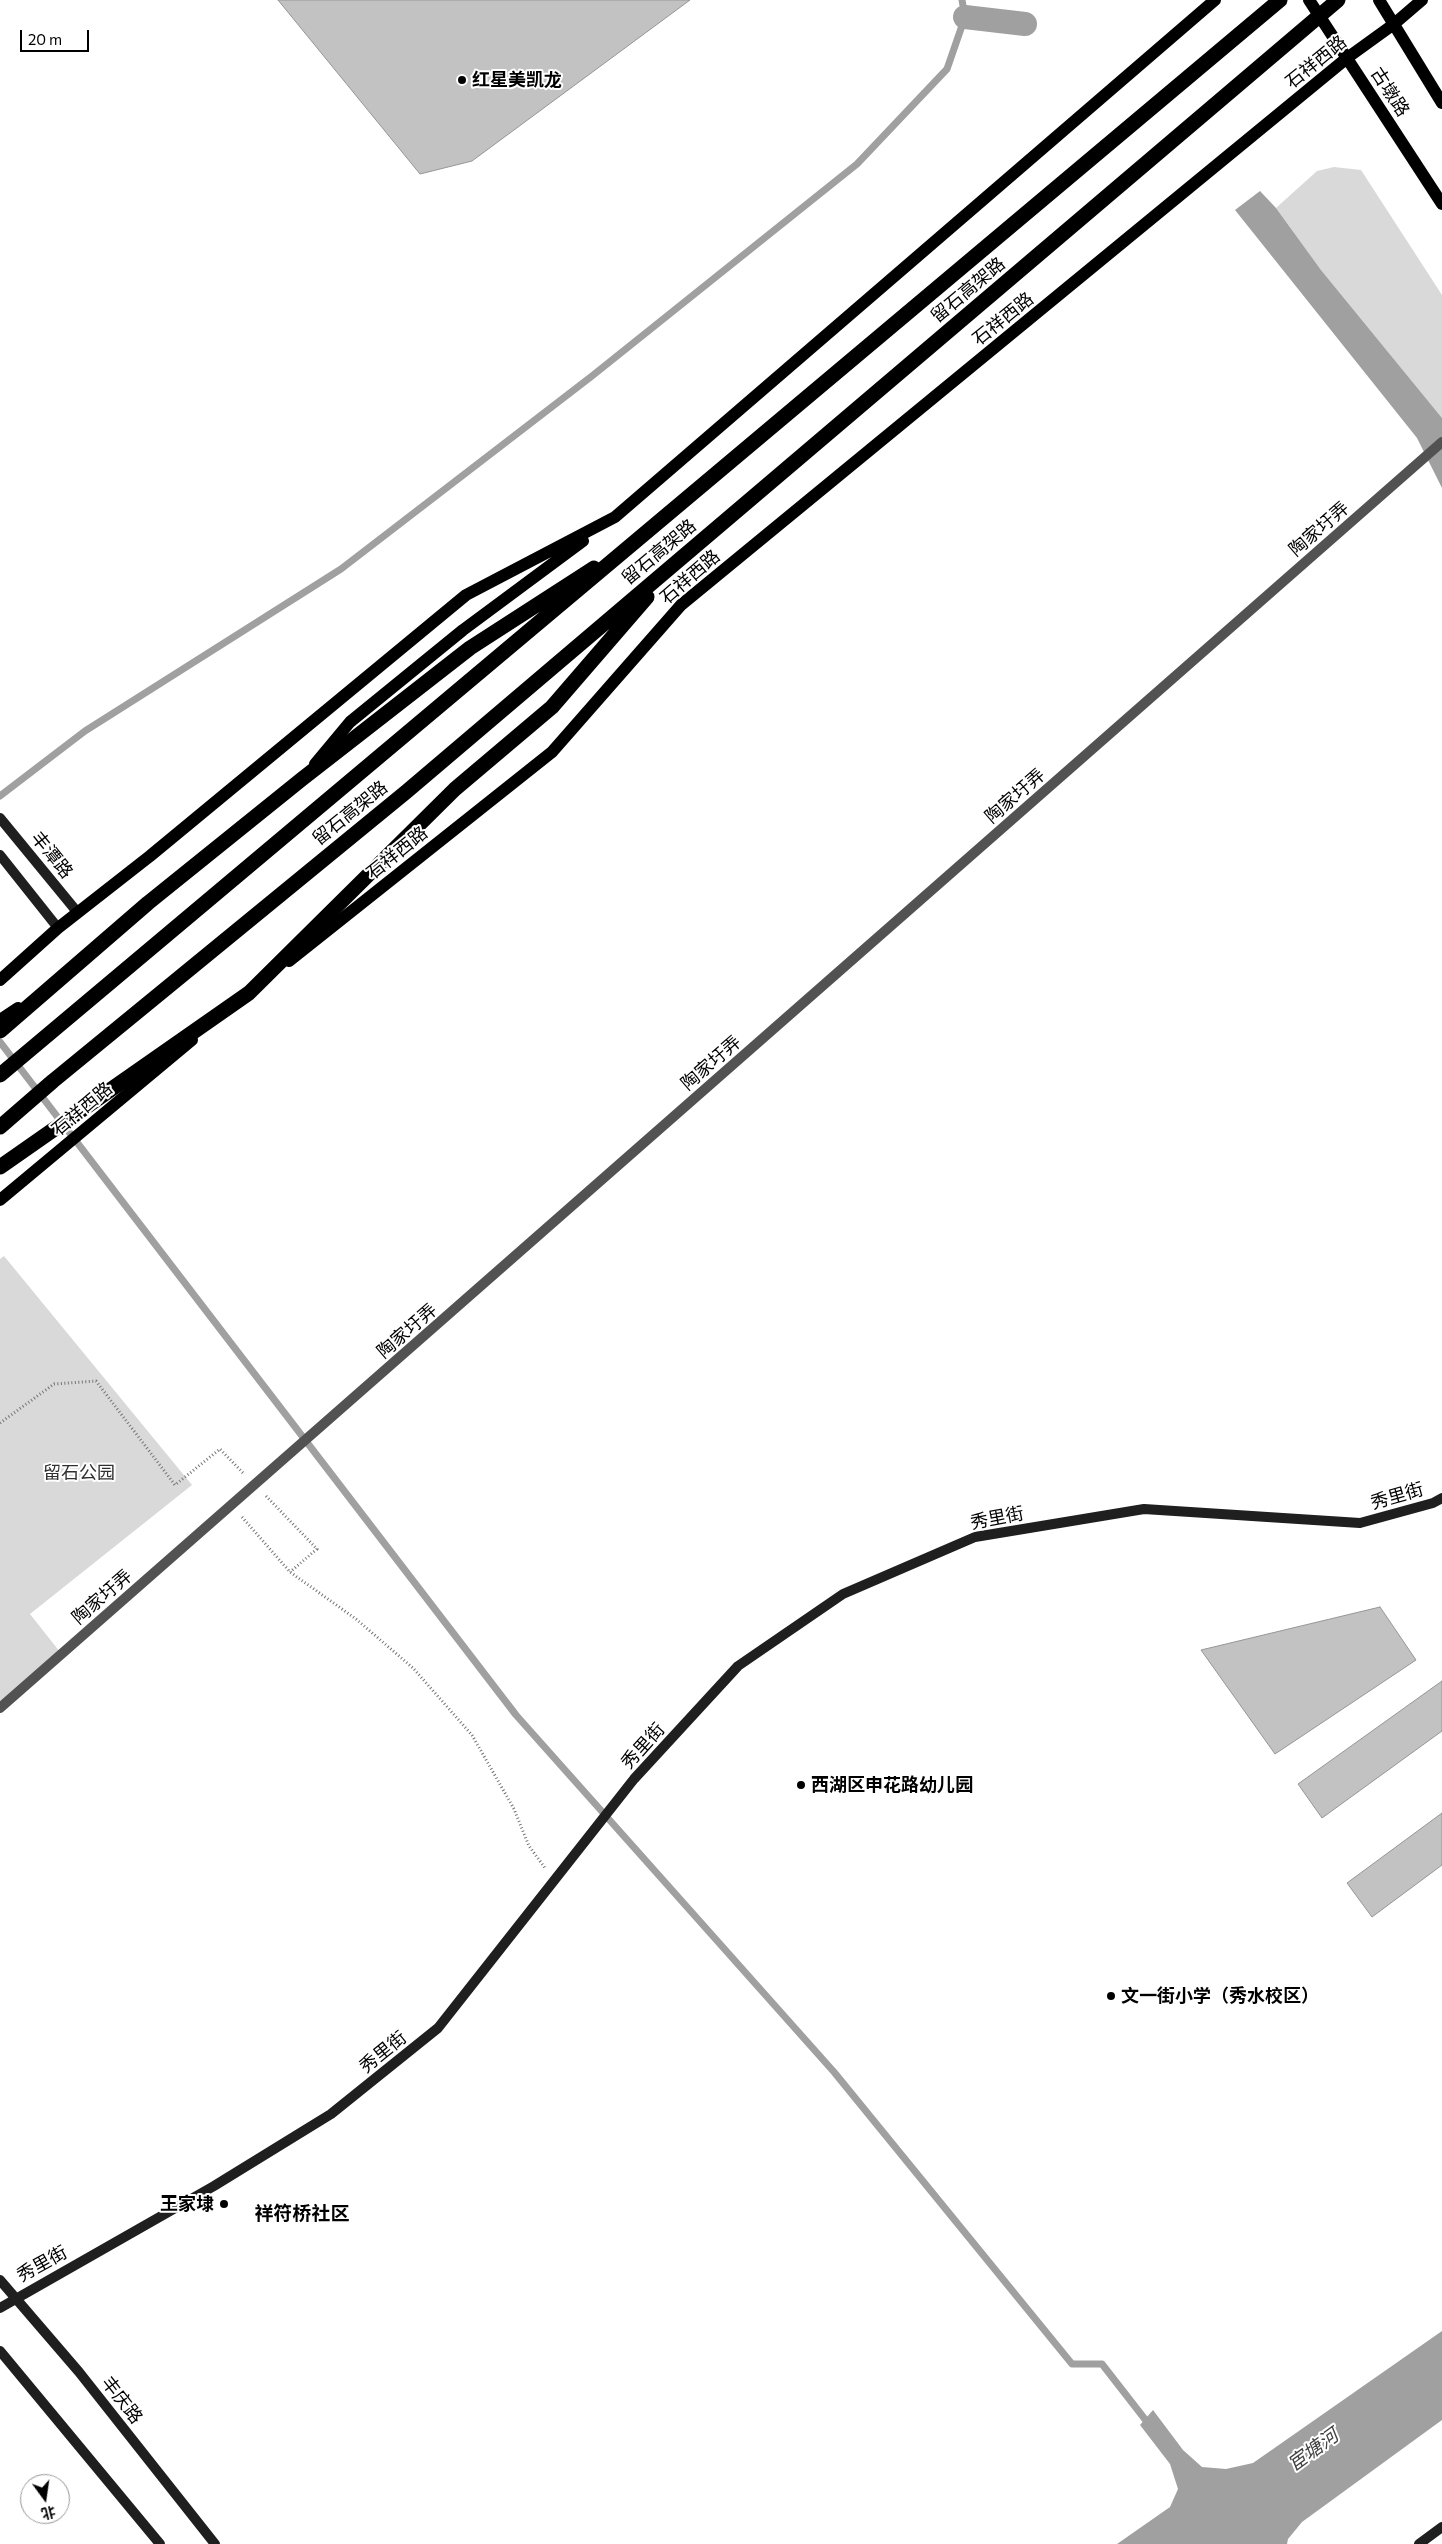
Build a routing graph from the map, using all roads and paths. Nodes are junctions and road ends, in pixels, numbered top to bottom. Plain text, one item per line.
1 (1215, 0) edge
2 (1280, 0) edge
3 (1309, 0) edge
4 (1338, 0) edge
5 (1379, 0) edge
6 (1422, 0) edge
7 (1394, 24) junction
8 (1348, 58) junction
9 (1442, 103) edge
10 (1442, 204) edge
11 (1442, 442) edge
12 (615, 517) junction
13 (648, 533) junction
14 (679, 560) junction
15 (302, 779) junction
16 (0, 818) edge
17 (0, 855) edge
18 (78, 914) junction
19 (58, 928) junction
20 (0, 980) edge
21 (249, 993) junction
22 (2, 1024) edge
23 (0, 1075) edge
24 (0, 1127) edge
25 (0, 1167) edge
26 (0, 1200) edge
27 (0, 1424) edge
28 (248, 1478) dead end
29 (262, 1492) dead end
30 (1442, 1498) edge
31 (236, 1502) junction
32 (290, 1572) junction
33 (0, 1708) edge
34 (554, 1881) junction
35 (0, 2280) edge
36 (15, 2298) junction
37 (0, 2308) edge
38 (0, 2351) edge
39 (1442, 2527) edge
40 (160, 2544) edge
41 (216, 2544) edge
42 (1419, 2544) edge

1 - 12 main road
2 - 13 highway, 留石高架路
3 - 8 main road, 古墩路
4 - 14 highway, 留石高架路
5 - 7 main road
6 - 7 main road, 石祥西路
7 - 8 main road, 石祥西路
7 - 9 main road
8 - 10 main road, 古墩路
8 - 21 main road, 石祥西路
11 - 31 street, 陶家圩弄
12 - 15 main road
12 - 18 main road
13 - 15 highway
13 - 23 highway, 留石高架路
14 - 21 highway
14 - 24 highway, 留石高架路
15 - 22 highway
16 - 18 street, 丰潭路
17 - 19 street
18 - 19 main road
19 - 20 main road
21 - 25 highway
21 - 26 main road, 石祥西路
27 - 28 path
29 - 32 path
30 - 34 street, 秀里街
31 - 32 path
31 - 33 street, 陶家圩弄
32 - 34 path
34 - 36 street, 秀里街
35 - 36 street, 丰庆路
36 - 37 street, 秀里街
36 - 41 street, 丰庆路
38 - 40 street
39 - 42 street

